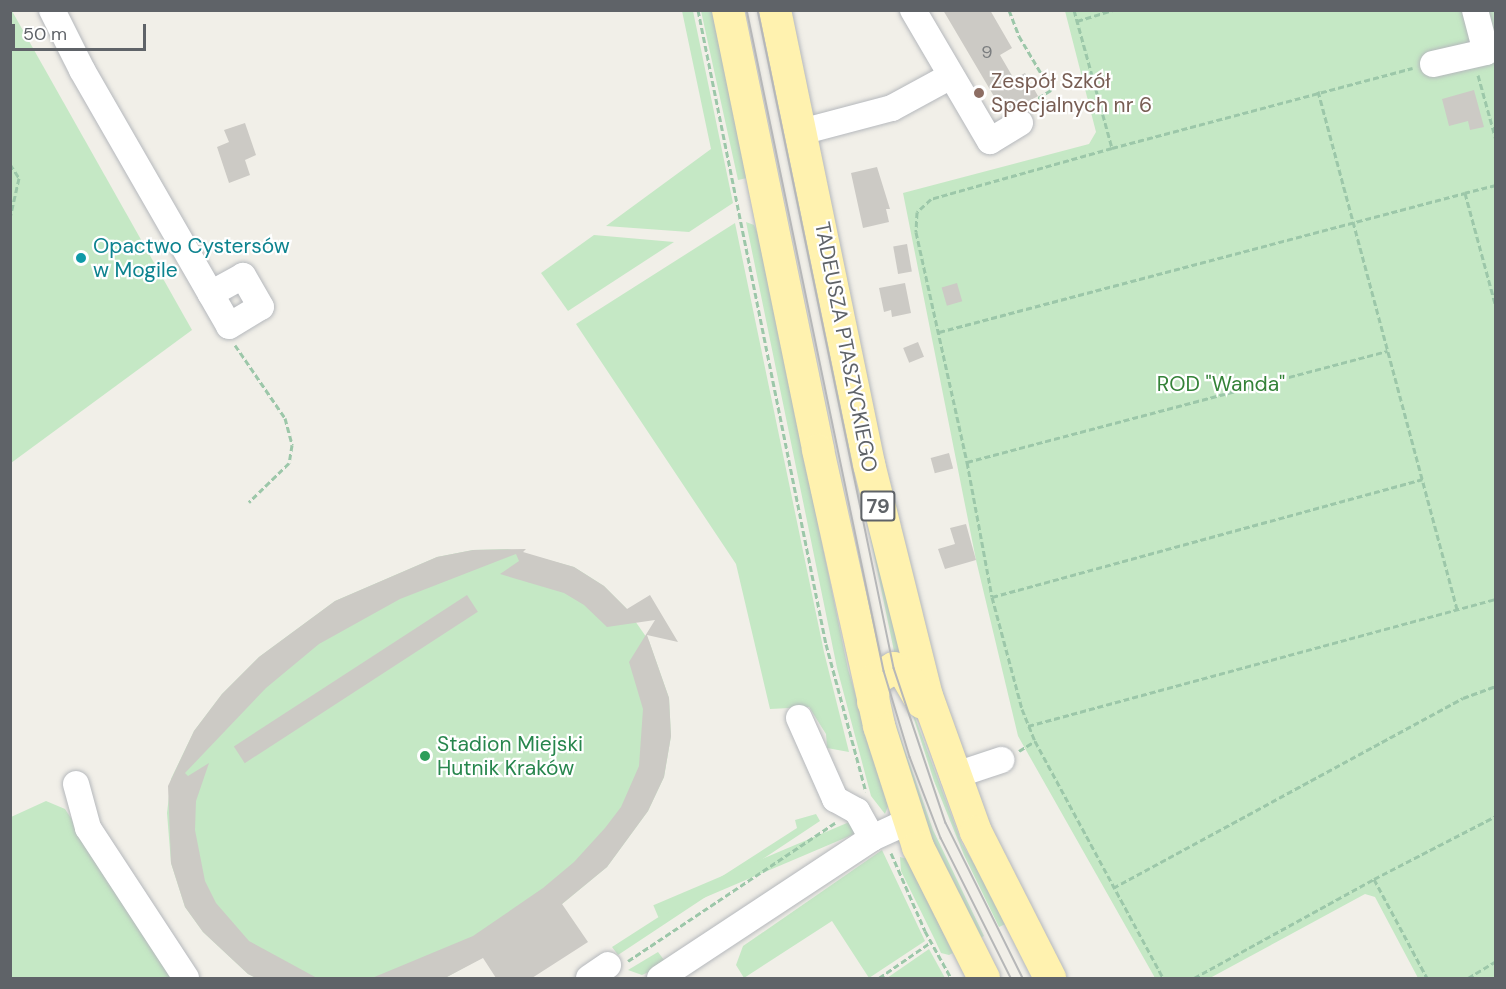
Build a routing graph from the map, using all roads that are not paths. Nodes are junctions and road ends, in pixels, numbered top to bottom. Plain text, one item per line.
1 (52, 10) edge
2 (728, 10) edge
3 (775, 10) edge
4 (913, 10) edge
5 (1475, 10) edge
6 (1433, 64) road end
7 (951, 76) junction
8 (1020, 123) road end
9 (801, 132) junction
10 (211, 294) junction
11 (873, 702) junction
12 (799, 718) dead end
13 (938, 733) junction
14 (1002, 760) dead end
15 (953, 776) junction
16 (76, 784) dead end
17 (890, 834) junction
18 (675, 974) edge
19 (186, 978) edge
20 (984, 978) edge
21 (1050, 978) edge

1 - 10 lane
2 - 11 main road, 79
3 - 9 main road, TADEUSZA PTASZYCKIEGO / 79
4 - 7 lane
5 - 6 lane
7 - 8 lane
7 - 9 lane
9 - 13 main road, TADEUSZA PTASZYCKIEGO / 79
10 - 10 lane
11 - 13 main road
11 - 17 main road, 79
12 - 17 lane
13 - 15 main road, TADEUSZA PTASZYCKIEGO / 79
14 - 15 lane
15 - 21 main road, TADEUSZA PTASZYCKIEGO / 79
16 - 19 lane
17 - 18 lane
17 - 20 main road, 79

